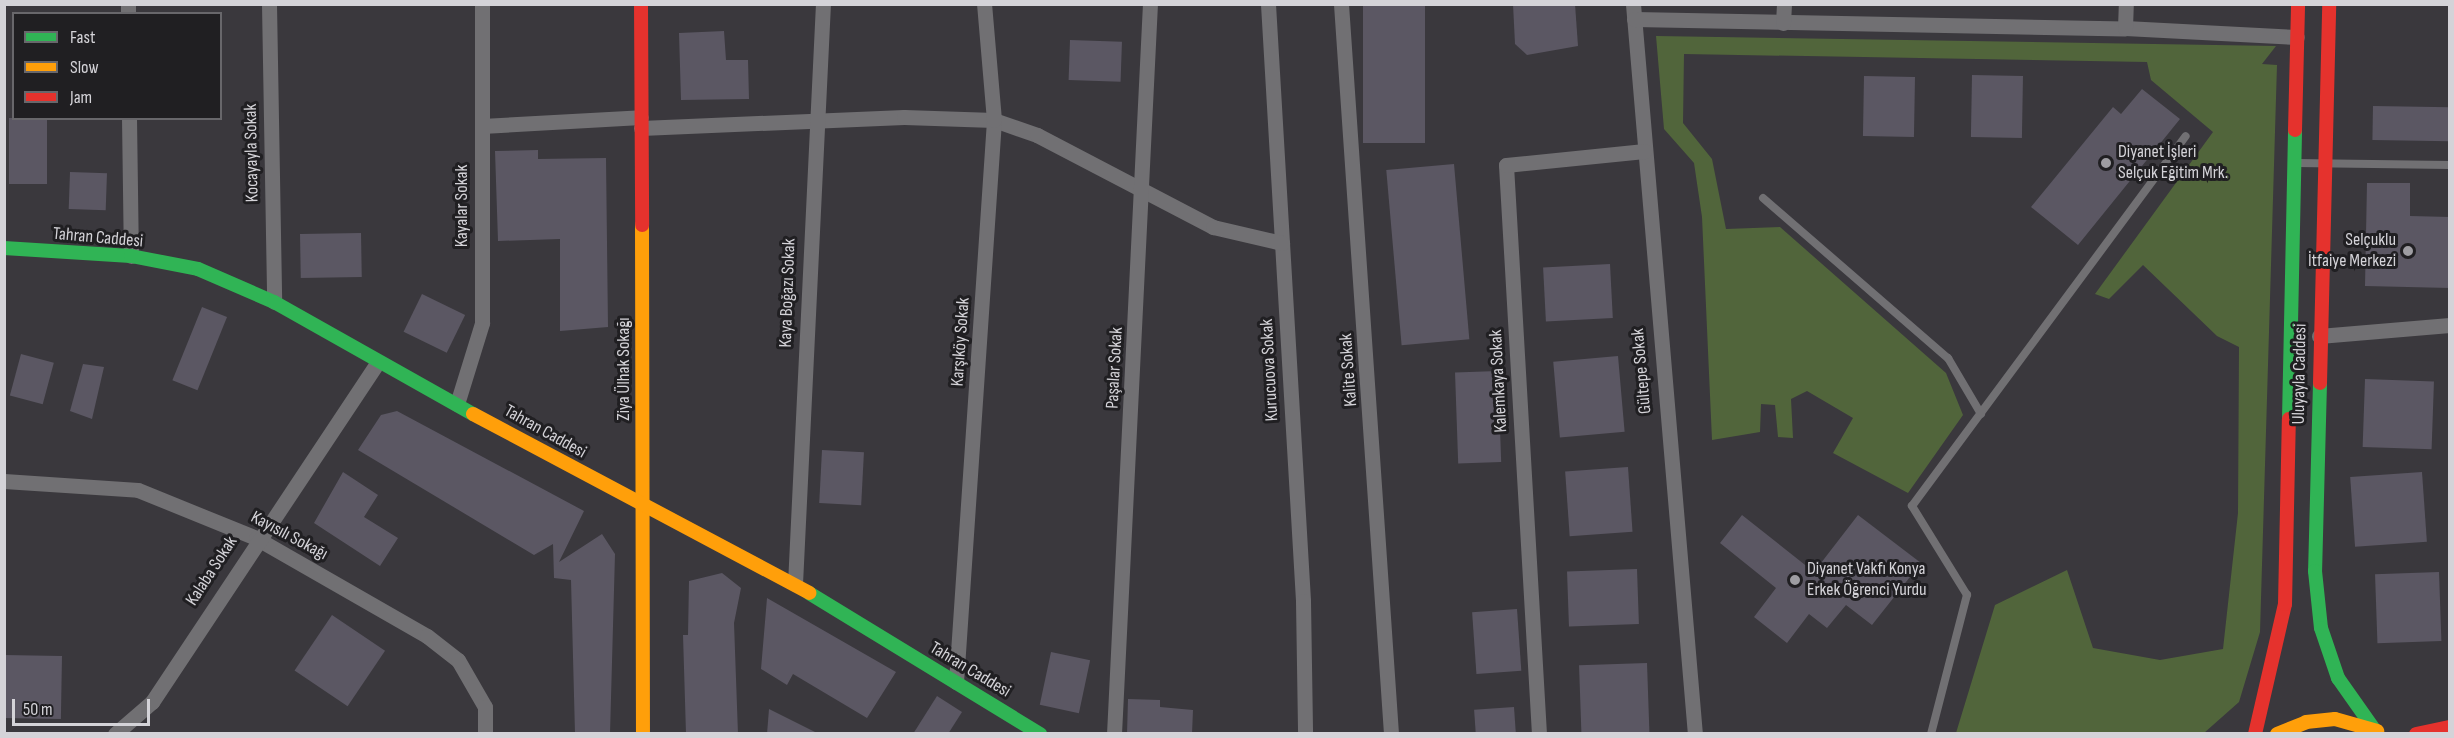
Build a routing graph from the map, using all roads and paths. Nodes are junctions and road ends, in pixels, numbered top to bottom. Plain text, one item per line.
1 (269, 4) edge
2 (482, 4) edge
3 (640, 4) edge
4 (823, 4) edge
5 (984, 4) edge
6 (1150, 4) edge
7 (1268, 4) edge
8 (1341, 4) edge
9 (1784, 4) edge
10 (2126, 4) edge
11 (2298, 4) edge
12 (2329, 4) edge
13 (1633, 12) edge
14 (1783, 23) junction
15 (2125, 28) junction
16 (2297, 37) junction
17 (129, 120) edge
18 (994, 120) junction
19 (815, 121) junction
20 (641, 122) junction
21 (482, 126) junction
22 (2186, 136) dead end
23 (1644, 151) junction
24 (2296, 163) junction
25 (2323, 163) junction
26 (2450, 165) edge
27 (1144, 191) junction
28 (1764, 198) dead end
29 (1282, 243) junction
30 (4, 249) edge
31 (131, 256) junction
32 (274, 302) junction
33 (2450, 325) edge
34 (2319, 336) junction
35 (377, 363) junction
36 (457, 405) junction
37 (1982, 414) junction
38 (4, 481) edge
39 (643, 506) junction
40 (256, 538) junction
41 (795, 584) junction
42 (956, 682) junction
43 (2450, 727) edge
44 (2377, 731) edge
45 (115, 734) edge
46 (485, 734) edge
47 (644, 734) edge
48 (1040, 734) edge
49 (1114, 734) edge
50 (1305, 734) edge
51 (1391, 734) edge
52 (1539, 734) edge
53 (1695, 734) edge
54 (1931, 734) edge
55 (2255, 734) edge
56 (2277, 734) edge
57 (2416, 734) edge

1 - 32 street, Kocayayla Sokak
2 - 21 street, Kayalar Sokak
3 - 20 street, Ziya Ülhak Sokağı
4 - 19 street, Kaya Boğazı Sokak
5 - 18 street, Karşıköy Sokak
6 - 27 street, Paşalar Sokak
7 - 29 street, Kurucuova Sokak
8 - 51 street, Kalite Sokak
9 - 14 street
10 - 15 street
11 - 16 street, Uluyayla Caddesi
12 - 25 street, Uluyayla Caddesi
13 - 14 street
13 - 23 street, Gültepe Sokak
14 - 15 street
15 - 16 street
16 - 24 street, Uluyayla Caddesi
17 - 31 street
18 - 19 street
18 - 27 street
18 - 42 street, Karşıköy Sokak
19 - 20 street
19 - 41 street, Kaya Boğazı Sokak
20 - 21 street
20 - 39 street, Ziya Ülhak Sokağı
21 - 36 street, Kayalar Sokak
22 - 37 lane
23 - 52 street, Kalemkaya Sokak
23 - 53 street, Gültepe Sokak
24 - 25 lane
24 - 55 street, Uluyayla Caddesi
25 - 26 lane
25 - 34 street, Uluyayla Caddesi
27 - 29 street
27 - 49 street, Paşalar Sokak
28 - 37 lane
29 - 50 street, Kurucuova Sokak
30 - 31 street, Tahran Caddesi
31 - 32 street, Tahran Caddesi
32 - 35 street, Tahran Caddesi
33 - 34 street
34 - 44 street, Uluyayla Caddesi
35 - 36 street, Tahran Caddesi
35 - 40 street, Kalaba Sokak
36 - 39 street, Tahran Caddesi
37 - 54 lane
38 - 40 street, Kayısılı Sokağı
39 - 41 street, Tahran Caddesi
39 - 47 street, Ziya Ülhak Sokağı
40 - 45 street, Kalaba Sokak
40 - 46 street, Kayısılı Sokağı
41 - 42 street, Tahran Caddesi
42 - 48 street, Tahran Caddesi
43 - 57 street
44 - 56 street

